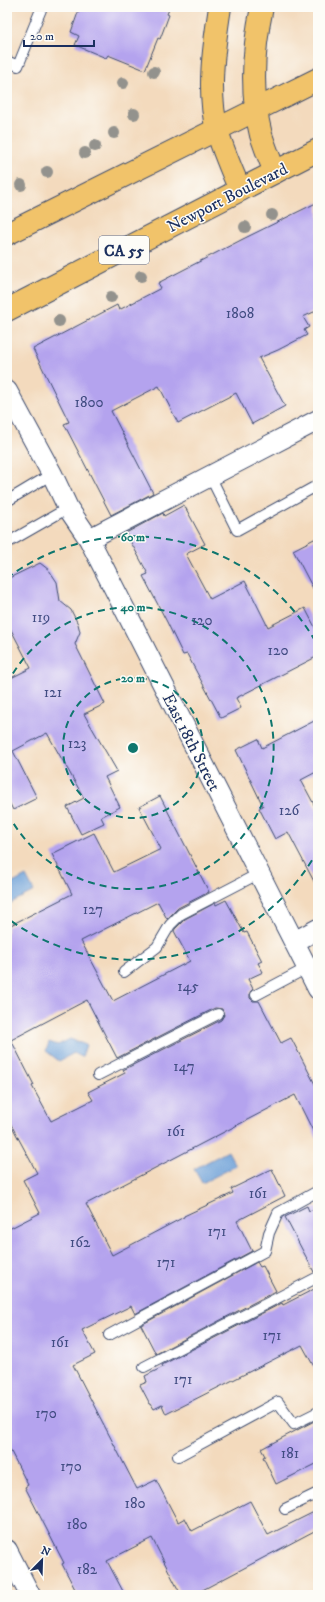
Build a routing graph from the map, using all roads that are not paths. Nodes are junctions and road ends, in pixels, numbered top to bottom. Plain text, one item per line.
1 (42, 7) edge
2 (220, 7) edge
3 (262, 7) edge
4 (7, 61) edge
5 (318, 79) edge
6 (256, 110) junction
7 (217, 128) junction
8 (318, 150) edge
9 (275, 172) junction
10 (240, 190) junction
11 (7, 234) edge
12 (7, 310) edge
13 (7, 391) edge
14 (318, 420) edge
15 (52, 474) junction
16 (210, 476) junction
17 (318, 485) edge
18 (7, 501) edge
19 (68, 508) junction
20 (89, 539) junction
21 (7, 543) edge
22 (258, 874) junction
23 (318, 929) edge
24 (294, 942) junction
25 (307, 968) junction
26 (124, 972) dead end
27 (318, 989) edge
28 (256, 995) dead end
29 (218, 1014) dead end
30 (98, 1075) dead end
31 (318, 1191) edge
32 (318, 1276) edge
33 (108, 1336) dead end
34 (144, 1367) dead end
35 (318, 1412) edge
36 (178, 1456) dead end
37 (318, 1492) edge
38 (285, 1509) dead end
39 (7, 1550) edge
40 (30, 1595) edge

1 - 4 lane
2 - 7 main road
3 - 6 main road
5 - 6 main road
6 - 7 main road
6 - 9 main road
7 - 10 main road
7 - 11 main road
8 - 9 main road, Newport Boulevard / CA 55
9 - 10 main road, Newport Boulevard / CA 55
10 - 12 main road, Newport Boulevard / CA 55
13 - 15 street, East 18th Street
14 - 16 street
15 - 18 lane
15 - 19 street, East 18th Street
16 - 17 lane
16 - 20 street
19 - 20 street, East 18th Street
19 - 21 lane
20 - 22 street, East 18th Street
22 - 24 street, East 18th Street
22 - 26 lane
23 - 24 street
24 - 25 street, East 18th Street
25 - 27 street, East 18th Street
25 - 28 lane
29 - 30 lane
31 - 33 lane
32 - 34 lane
35 - 36 lane
37 - 38 lane
39 - 40 street

